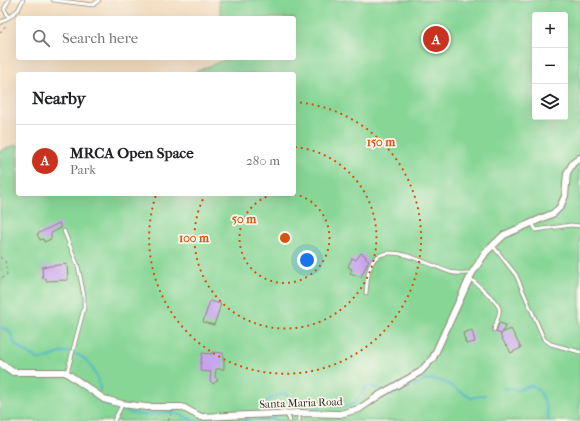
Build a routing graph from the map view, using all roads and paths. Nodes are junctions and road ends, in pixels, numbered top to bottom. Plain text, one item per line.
1 (9, 0) edge
2 (23, 0) edge
3 (53, 0) edge
4 (100, 0) edge
5 (76, 1) edge
6 (8, 17) junction
7 (0, 23) edge
8 (0, 33) edge
9 (580, 158) edge
10 (532, 222) junction
11 (580, 226) edge
12 (64, 231) dead end
13 (492, 245) junction
14 (0, 257) edge
15 (470, 276) junction
16 (0, 280) edge
17 (366, 294) dead end
18 (494, 330) dead end
19 (580, 352) edge
20 (0, 363) edge
21 (67, 373) junction
22 (122, 405) junction
23 (299, 413) junction
24 (287, 414) junction
25 (114, 421) edge
26 (290, 421) edge
27 (299, 421) edge

1 - 6 lane
2 - 6 lane
3 - 5 lane
4 - 5 lane
6 - 7 lane
6 - 8 path
9 - 10 street, Santa Maria Road
10 - 11 lane
10 - 13 street, Santa Maria Road
12 - 21 lane
13 - 15 street, Santa Maria Road
13 - 19 lane
14 - 16 path
15 - 17 lane
15 - 18 lane
15 - 23 street, Santa Maria Road
20 - 21 street
21 - 22 street, Santa Maria Road
22 - 24 street, Santa Maria Road
22 - 25 lane
23 - 24 street, Santa Maria Road
23 - 27 lane
24 - 26 lane

